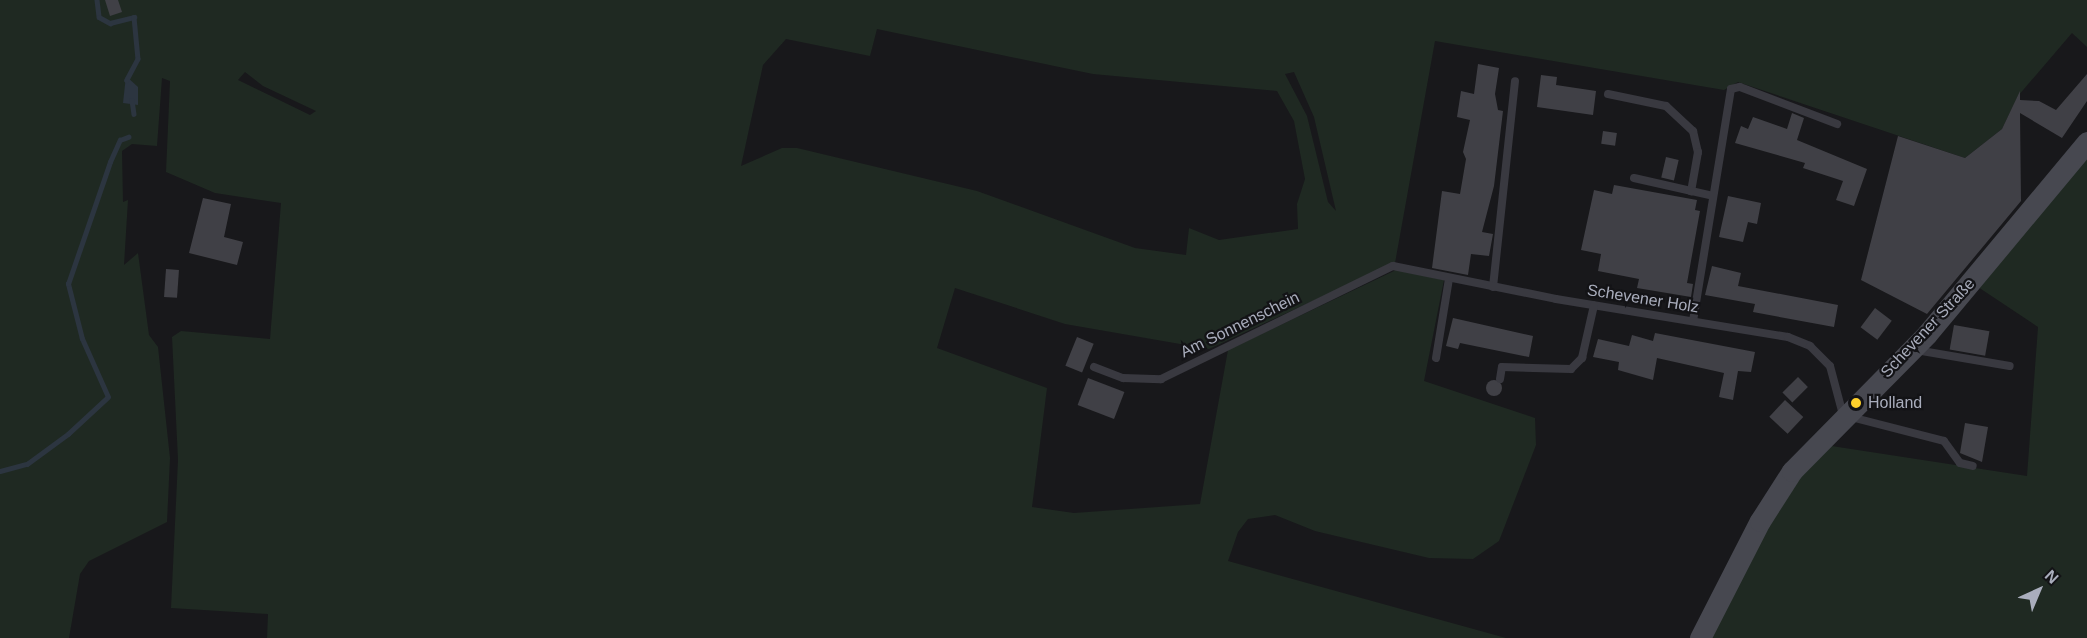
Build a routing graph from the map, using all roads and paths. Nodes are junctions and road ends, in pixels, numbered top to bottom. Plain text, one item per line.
1 (1515, 81) dead end
2 (1608, 94) dead end
3 (1837, 124) dead end
4 (2087, 142) edge
5 (1634, 178) dead end
6 (1691, 191) junction
7 (1713, 196) junction
8 (1393, 266) joint
9 (1449, 279) junction
10 (1493, 287) junction
11 (1594, 305) junction
12 (1693, 321) junction
13 (1911, 349) junction
14 (1436, 358) dead end
15 (2010, 366) dead end
16 (1094, 367) dead end
17 (1500, 379) dead end
18 (1843, 415) junction
19 (1973, 466) dead end
20 (1700, 638) edge

1 - 10 lane
2 - 6 lane
3 - 7 lane
4 - 13 main road, Schevener Straße
5 - 6 lane
6 - 7 lane
7 - 12 lane
8 - 9 lane, Schevener Holz
8 - 16 lane, Am Sonnenschein
9 - 10 lane, Schevener Holz
9 - 14 lane
10 - 11 lane, Schevener Holz
11 - 12 lane, Schevener Holz
11 - 17 lane
12 - 18 lane, Schevener Holz
13 - 15 lane
13 - 18 main road, Schevener Straße
18 - 19 lane
18 - 20 main road, Schevener Straße

